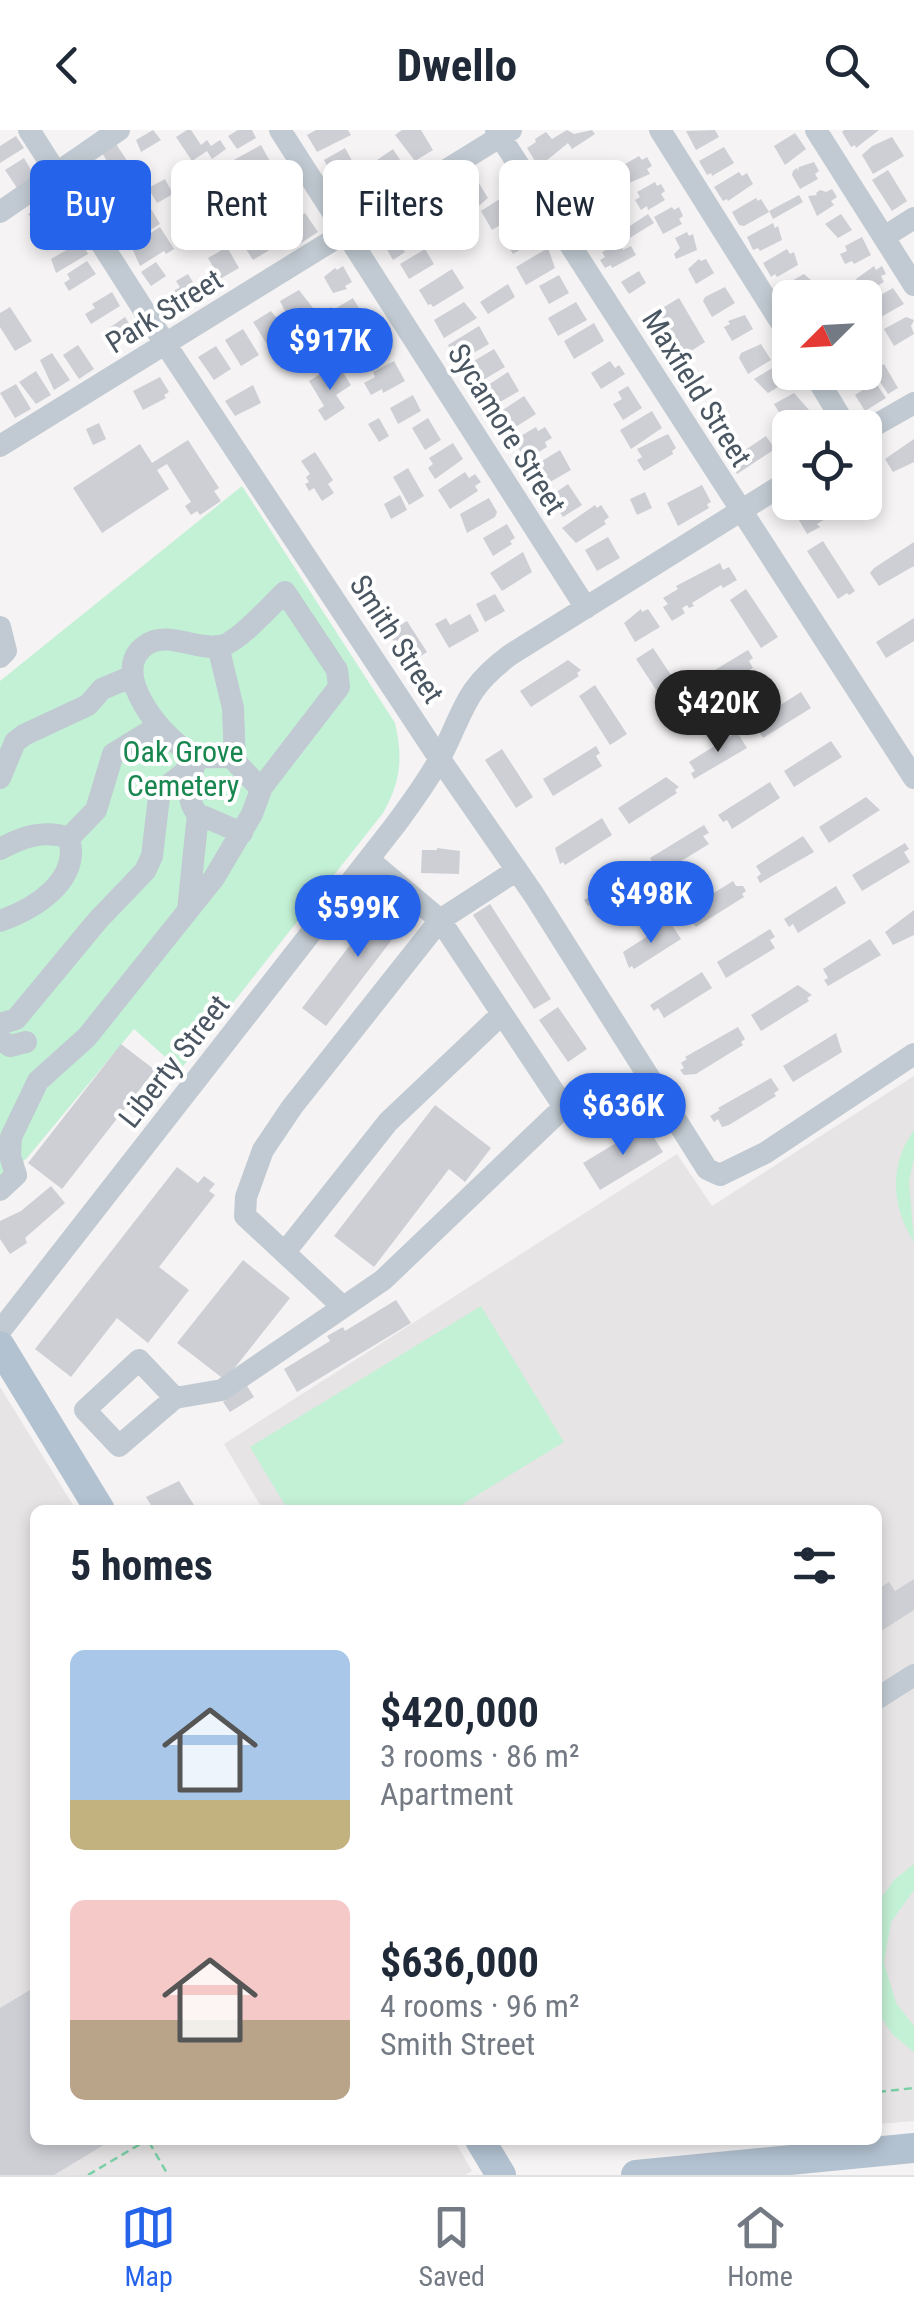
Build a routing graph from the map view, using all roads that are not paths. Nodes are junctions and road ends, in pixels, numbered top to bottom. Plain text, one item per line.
1 (29, 130) edge
2 (118, 130) edge
3 (280, 130) edge
4 (660, 130) edge
5 (816, 130) edge
6 (502, 132) edge
7 (48, 160) edge
8 (75, 160) edge
9 (458, 160) edge
10 (30, 191) edge
11 (323, 196) edge
12 (0, 212) edge
13 (914, 218) edge
14 (884, 237) junction
15 (323, 246) edge
16 (105, 250) edge
17 (357, 250) edge
18 (914, 285) edge
19 (772, 307) edge
20 (166, 345) junction
21 (914, 403) edge
22 (882, 421) edge
23 (0, 446) edge
24 (772, 492) edge
25 (740, 512) junction
26 (586, 608) junction
27 (0, 626) edge
28 (218, 646) junction
29 (0, 657) edge
30 (134, 676) junction
31 (157, 727) junction
32 (194, 755) junction
33 (440, 759) junction
34 (235, 761) junction
35 (0, 778) edge
36 (914, 778) edge
37 (261, 789) junction
38 (198, 814) junction
39 (242, 834) junction
40 (69, 838) junction
41 (0, 849) edge
42 (369, 860) junction
43 (517, 870) junction
44 (188, 910) junction
45 (440, 920) junction
46 (0, 921) edge
47 (502, 1014) junction
48 (1, 1031) edge
49 (26, 1042) dead end
50 (914, 1054) edge
51 (0, 1190) edge
52 (285, 1252) junction
53 (344, 1306) junction
54 (0, 1331) edge
55 (0, 1346) edge
56 (175, 1398) dead end
57 (97, 1505) edge
58 (914, 1674) edge
59 (882, 1695) edge
60 (483, 2145) edge
61 (914, 2148) edge
62 (501, 2175) edge
63 (636, 2175) edge

1 - 7 street, Smith Street
2 - 8 street
3 - 11 street, Sycamore Street
4 - 19 street
5 - 14 street
6 - 9 street, Park Street
6 - 25 street, Maxfield Street
10 - 12 street
13 - 14 street
14 - 18 street
15 - 20 street, Park Street
16 - 20 street, Smith Street
17 - 26 street, Sycamore Street
20 - 23 street, Park Street
20 - 33 street, Smith Street
21 - 22 street
24 - 25 street, Liberty Street
25 - 26 street, Liberty Street
25 - 36 street, Maxfield Street
26 - 33 street, Liberty Street
27 - 29 street
28 - 30 street
28 - 34 street
28 - 37 street
30 - 31 street
30 - 35 street
31 - 32 street
31 - 40 street
32 - 34 street
32 - 38 street
32 - 48 street
33 - 42 street, Liberty Street
33 - 43 street, Smith Street
34 - 37 street
37 - 39 street
38 - 39 street
38 - 44 street
39 - 44 street
40 - 41 street
40 - 46 street
42 - 45 street
42 - 54 street, Liberty Street
43 - 45 street
43 - 50 street, Smith Street
44 - 51 street
45 - 47 street
45 - 52 street
47 - 52 street
47 - 53 street
48 - 49 street
52 - 53 street
53 - 56 street
55 - 57 main road
58 - 59 street
60 - 62 main road
61 - 63 main road

